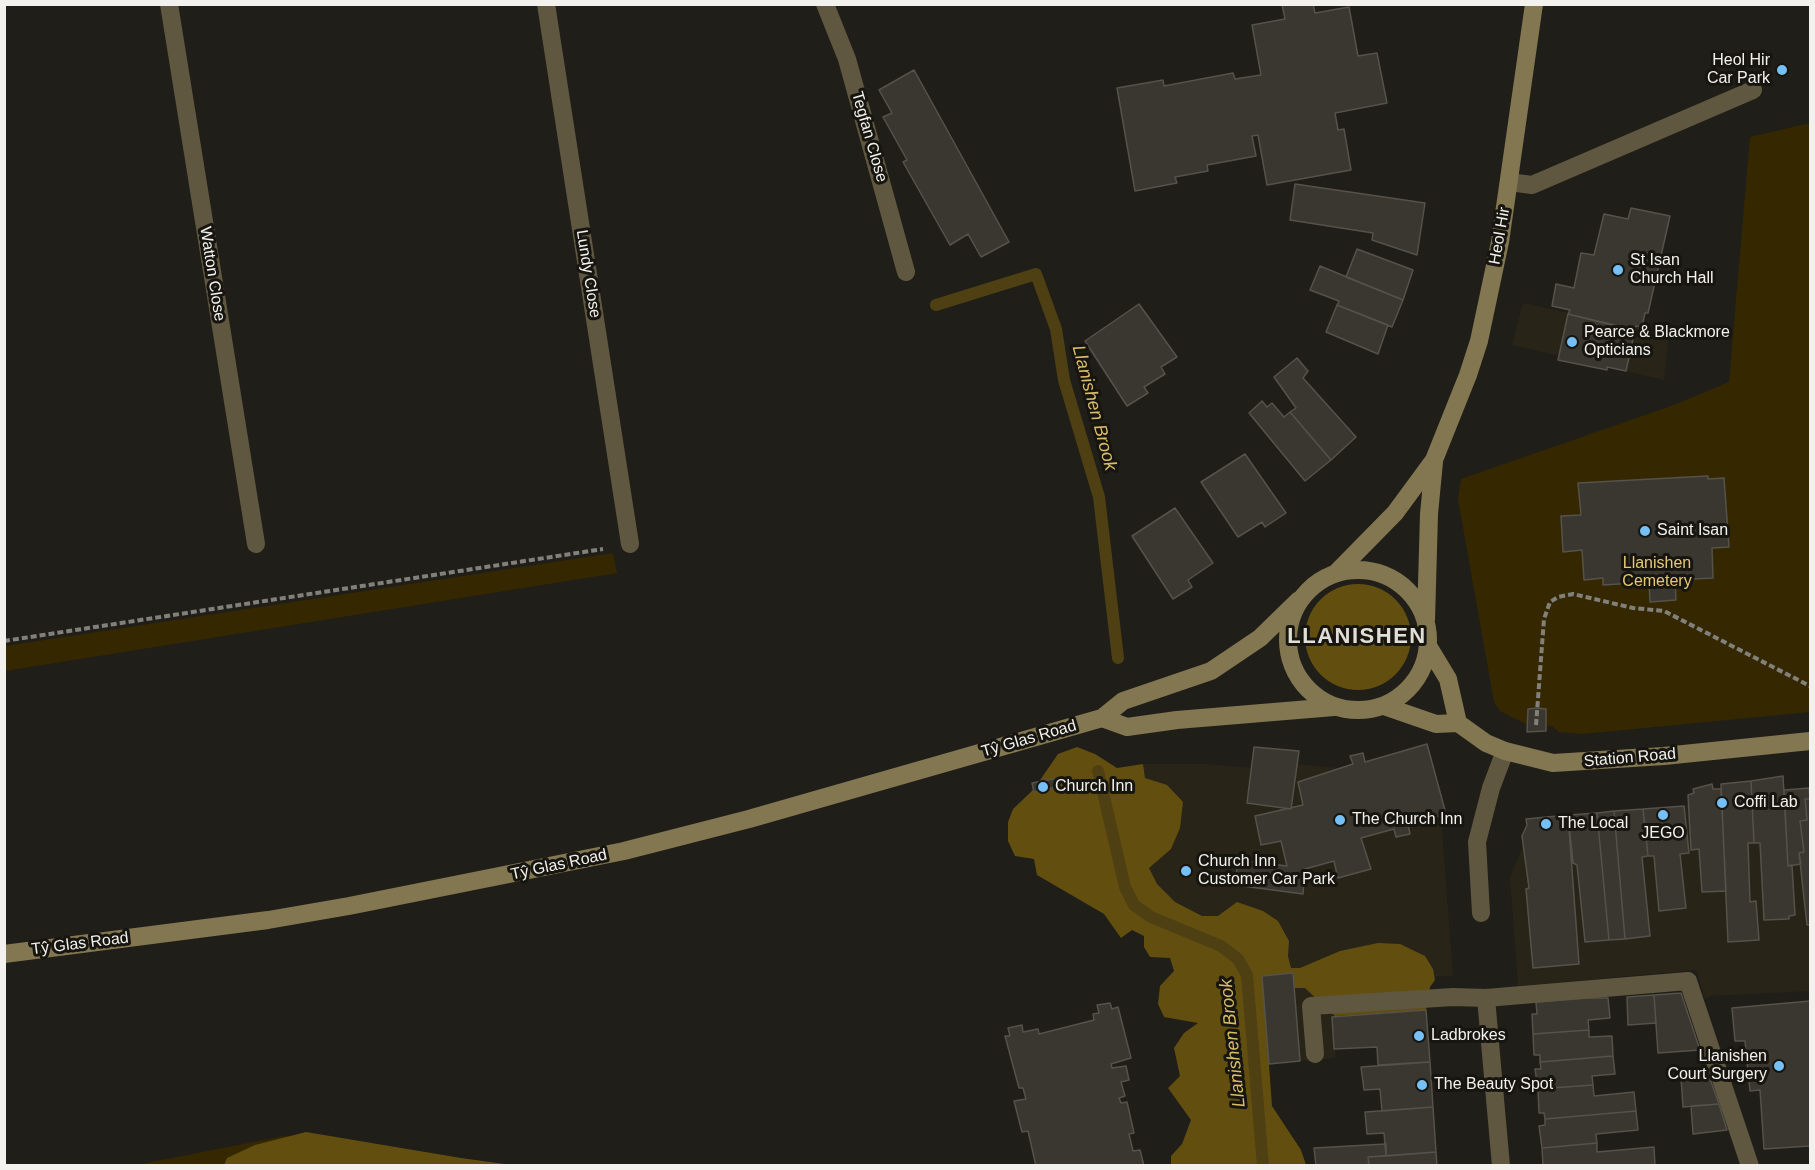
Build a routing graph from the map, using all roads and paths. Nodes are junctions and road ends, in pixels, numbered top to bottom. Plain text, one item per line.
1 (169, 4) edge
2 (546, 4) edge
3 (825, 4) edge
4 (1534, 4) edge
5 (1752, 90) dead end
6 (1509, 182) junction
7 (906, 272) dead end
8 (1434, 460) junction
9 (256, 544) dead end
10 (621, 546) joint
11 (1337, 572) junction
12 (1299, 600) junction
13 (1426, 622) junction
14 (4, 641) edge
15 (1428, 646) junction
16 (1810, 686) edge
17 (1335, 706) junction
18 (1384, 706) junction
19 (1102, 718) junction
20 (1458, 723) junction
21 (1536, 725) dead end
22 (1810, 741) edge
23 (1504, 751) junction
24 (1481, 914) dead end
25 (4, 954) edge
26 (1486, 998) junction
27 (1315, 1054) dead end
28 (1501, 1166) edge
29 (1750, 1166) edge

1 - 9 street, Watton Close
2 - 10 street, Lundy Close
3 - 7 street, Tegfan Close
4 - 6 main road, Heol Hir
5 - 6 street
6 - 8 main road, Heol Hir
8 - 11 main road, Heol Hir
8 - 13 main road, Heol Hir
10 - 14 path
11 - 12 main road
11 - 13 main road
12 - 17 main road
12 - 19 main road, Tŷ Glas Road
13 - 15 main road
15 - 18 main road
15 - 20 main road
16 - 21 path
17 - 18 main road
17 - 19 main road
18 - 20 main road
19 - 25 main road, Tŷ Glas Road
20 - 23 main road, Station Road
22 - 23 main road, Station Road
23 - 24 street
26 - 27 street
26 - 28 street
26 - 29 street

